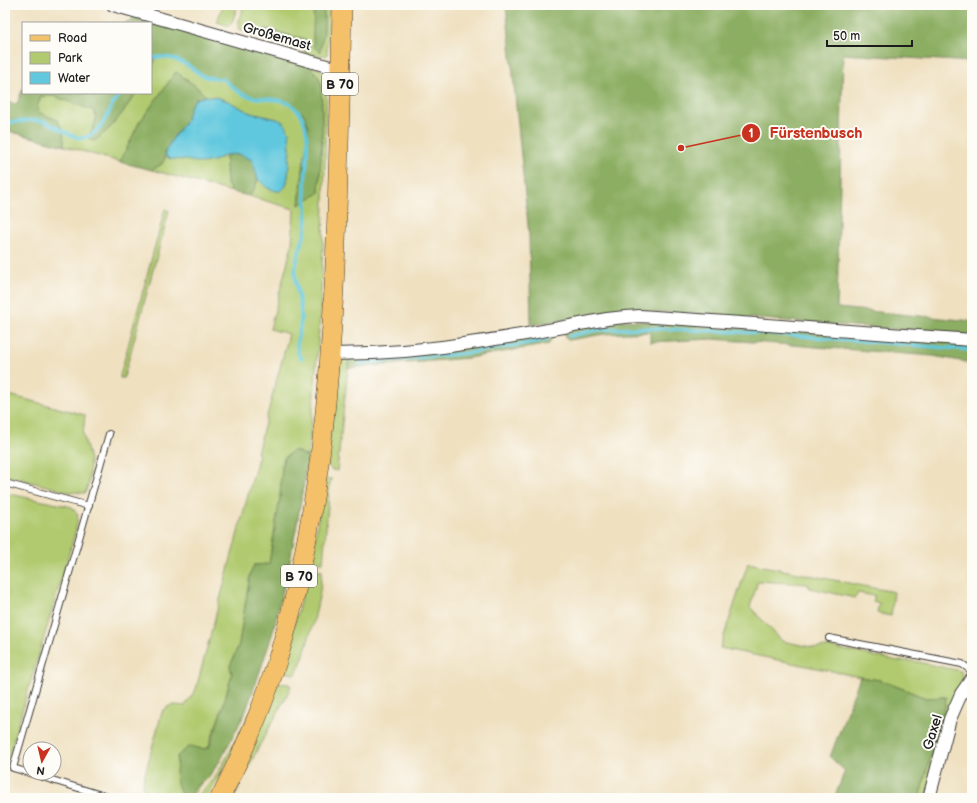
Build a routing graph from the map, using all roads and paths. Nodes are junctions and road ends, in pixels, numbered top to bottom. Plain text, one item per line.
1 (113, 5) edge
2 (342, 5) edge
3 (341, 70) junction
4 (972, 340) edge
5 (330, 354) junction
6 (110, 434) dead end
7 (5, 483) edge
8 (88, 506) junction
9 (829, 638) dead end
10 (972, 671) edge
11 (972, 678) edge
12 (223, 792) edge
13 (112, 798) edge
14 (929, 798) edge

1 - 3 street, Großemast
2 - 3 main road, B 70
3 - 5 main road, B 70
4 - 5 street
5 - 12 main road, B 70
6 - 8 lane
7 - 8 lane
8 - 13 lane
9 - 10 lane
11 - 14 street, Gaxel

